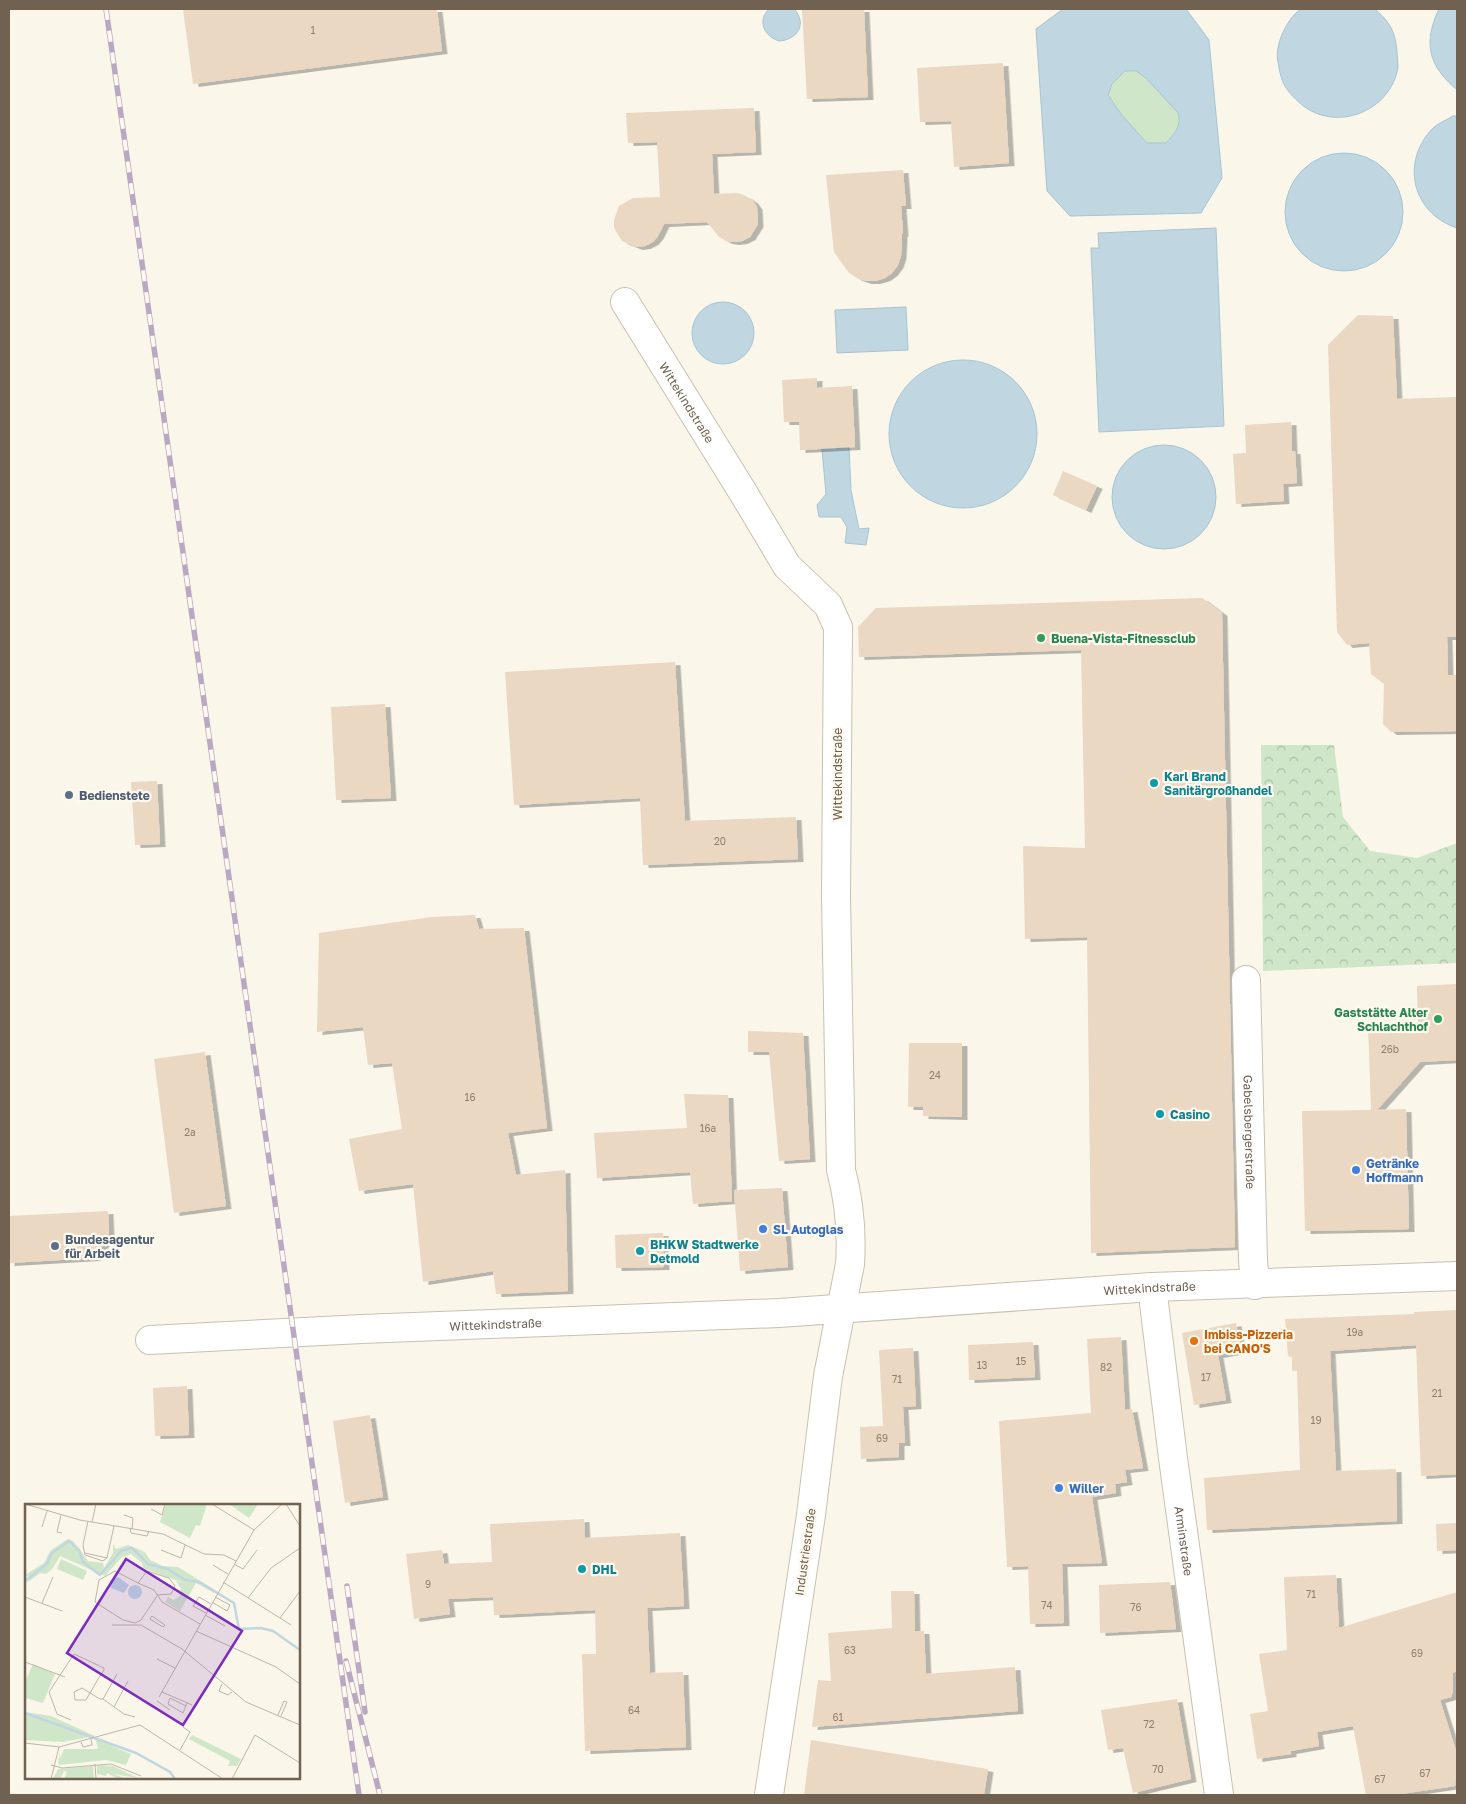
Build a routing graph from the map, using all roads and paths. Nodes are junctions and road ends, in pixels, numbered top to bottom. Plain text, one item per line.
1 (625, 302) dead end
2 (1246, 980) dead end
3 (1457, 1276) edge
4 (1255, 1285) junction
5 (1152, 1287) junction
6 (842, 1309) junction
7 (150, 1340) dead end
8 (769, 1795) edge
9 (1219, 1795) edge

1 - 6 street, Wittekindstraße
2 - 4 street, Gabelsbergerstraße
3 - 4 street, Wittekindstraße
4 - 5 street, Wittekindstraße
5 - 6 street, Wittekindstraße
5 - 9 street, Arminstraße
6 - 7 street, Wittekindstraße
6 - 8 street, Industriestraße

